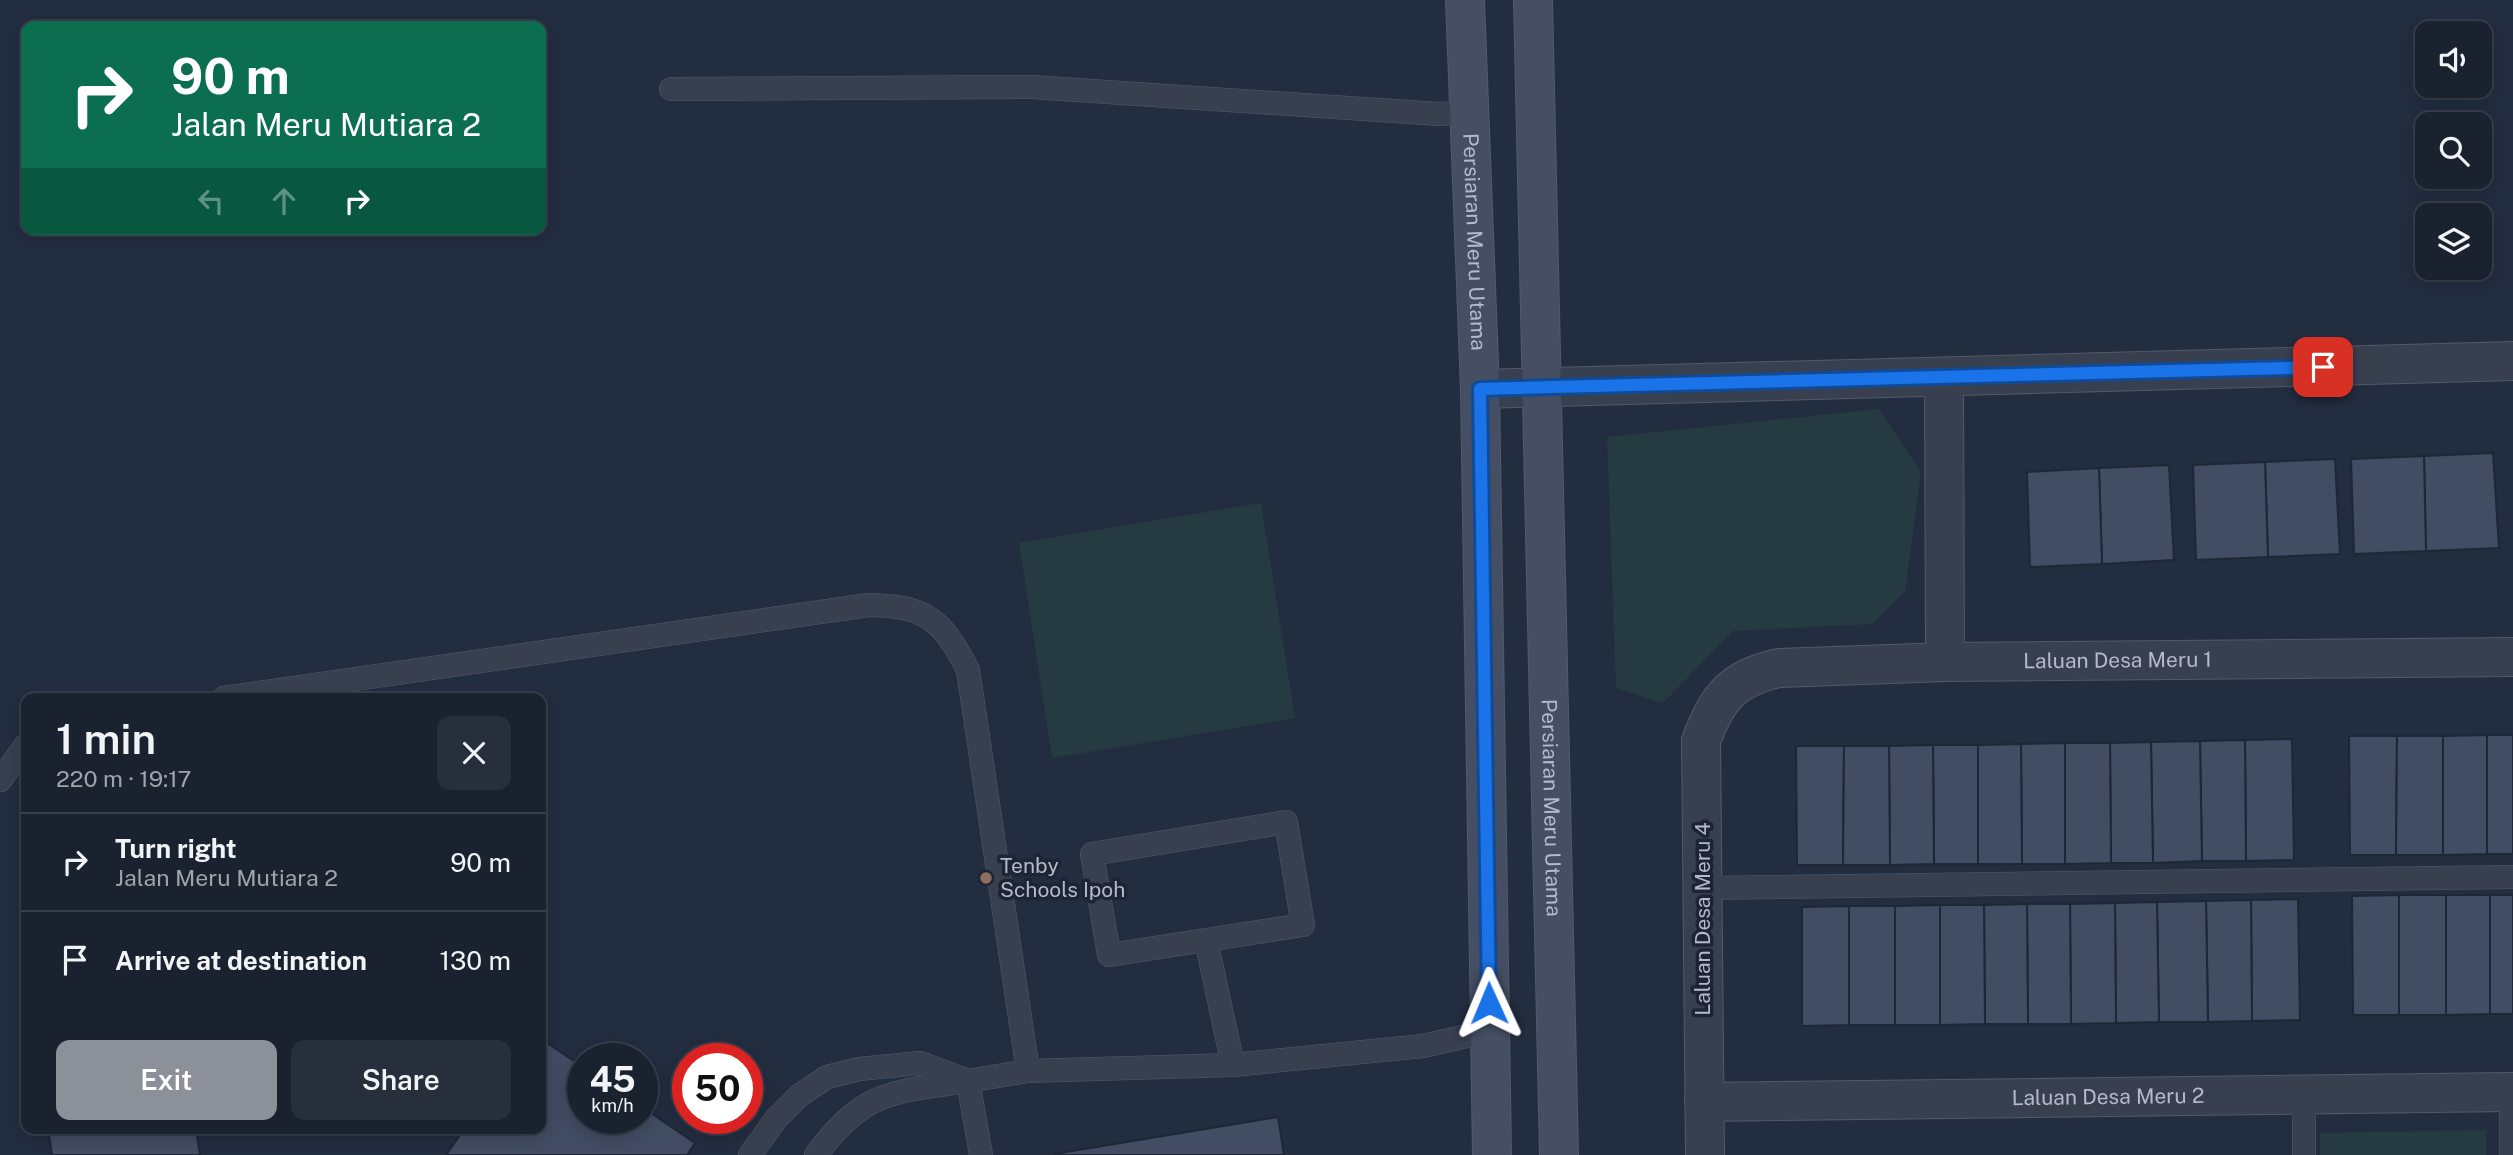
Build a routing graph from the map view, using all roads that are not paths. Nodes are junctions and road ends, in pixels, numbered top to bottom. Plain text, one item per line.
1 (1465, 0) edge
2 (1533, 0) edge
3 (671, 89) dead end
4 (1469, 112) junction
5 (2513, 361) edge
6 (1944, 378) junction
7 (1541, 387) junction
8 (1480, 389) junction
9 (2513, 657) edge
10 (1945, 662) junction
11 (1728, 690) joint
12 (259, 693) edge
13 (21, 752) edge
14 (0, 780) edge
15 (2513, 877) edge
16 (1703, 888) junction
17 (1206, 940) junction
18 (1489, 1031) junction
19 (1233, 1065) junction
20 (1028, 1071) junction
21 (968, 1081) junction
22 (2512, 1092) edge
23 (2304, 1095) junction
24 (1704, 1102) junction
25 (750, 1155) edge
26 (816, 1155) edge
27 (981, 1155) edge
28 (1492, 1155) edge
29 (1559, 1155) edge
30 (1705, 1155) edge
31 (2304, 1155) edge
32 (2511, 1155) edge

1 - 4 main road, Persiaran Meru Utama
2 - 7 main road, Persiaran Meru Utama
3 - 4 lane
4 - 8 main road, Persiaran Meru Utama
5 - 6 street
6 - 7 street
6 - 10 street
7 - 8 street
7 - 29 main road, Persiaran Meru Utama
8 - 18 main road, Persiaran Meru Utama
9 - 10 street, Laluan Desa Meru 1
10 - 11 street, Laluan Desa Meru 1
11 - 16 street, Laluan Desa Meru 4
12 - 20 lane
13 - 14 lane
15 - 16 lane
16 - 24 street, Laluan Desa Meru 4
17 - 17 lane
17 - 19 lane
18 - 19 lane
18 - 28 main road, Persiaran Meru Utama
19 - 20 lane
20 - 21 lane
21 - 25 lane
21 - 26 lane
21 - 27 lane
22 - 23 street, Laluan Desa Meru 2
22 - 32 lane
23 - 24 street, Laluan Desa Meru 2
23 - 31 lane
24 - 30 street, Laluan Desa Meru 4

